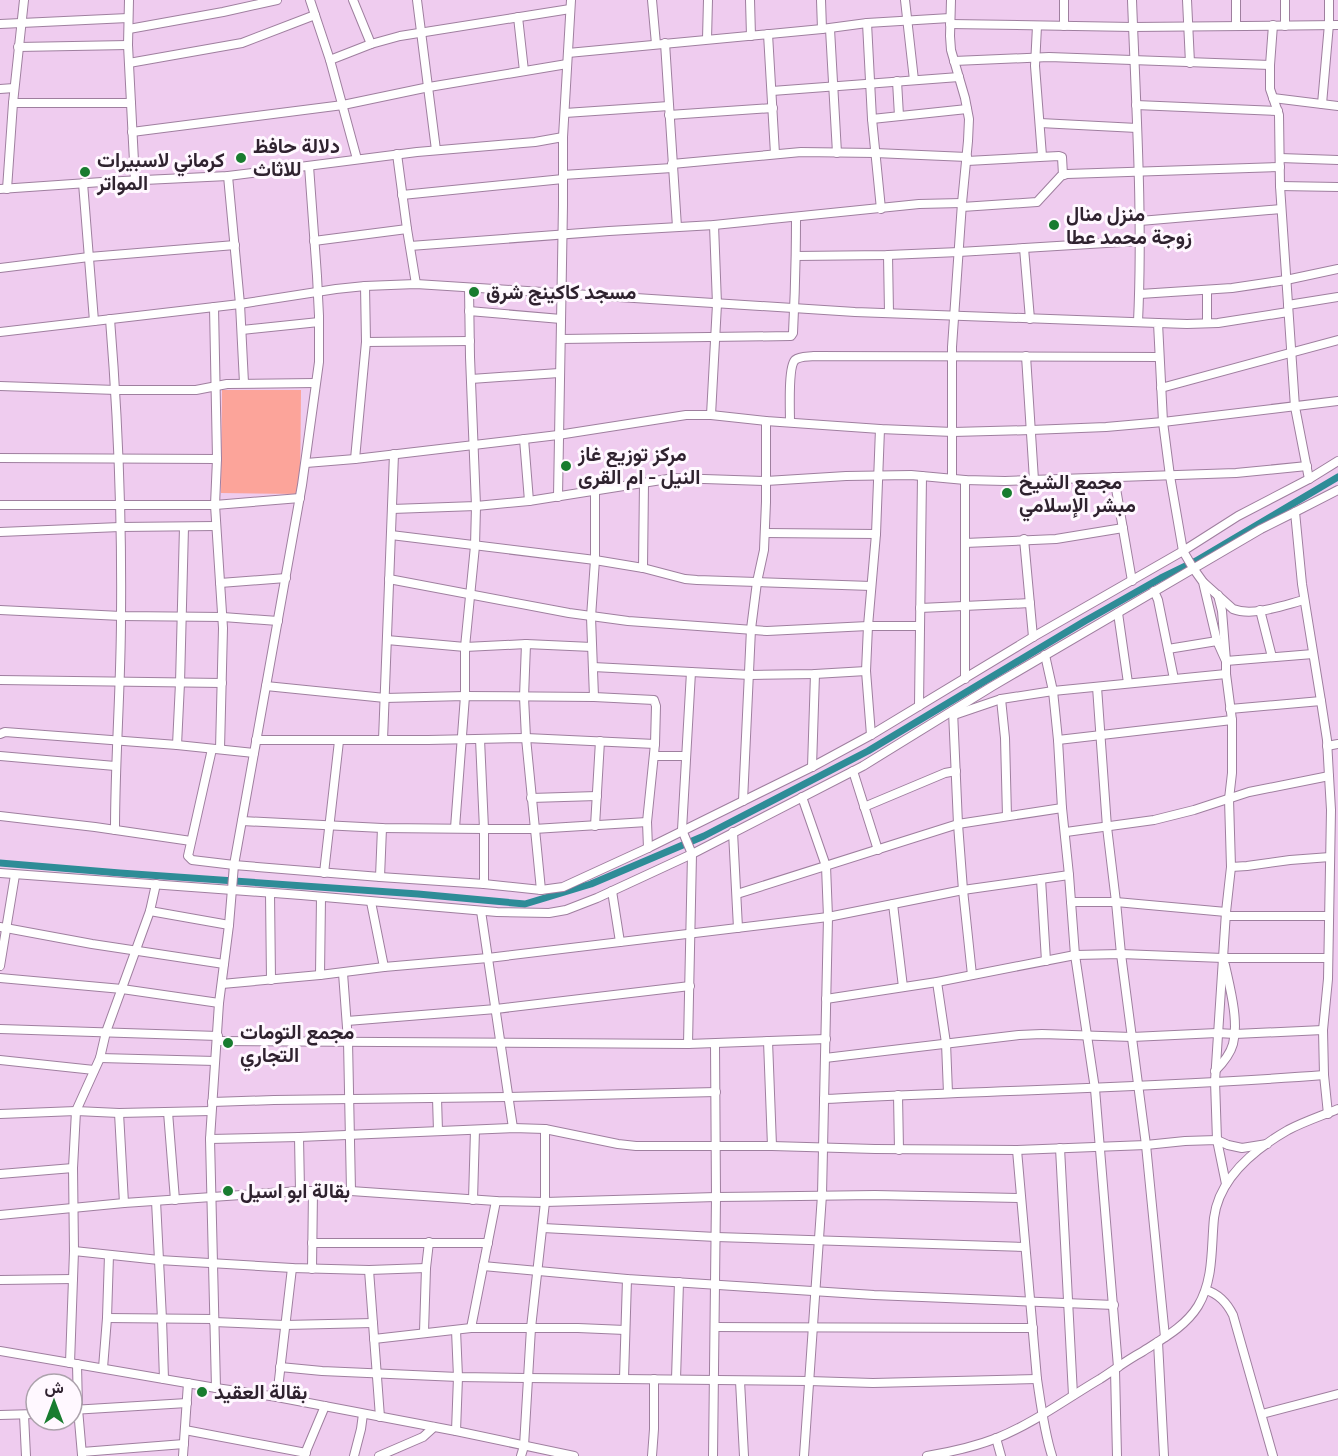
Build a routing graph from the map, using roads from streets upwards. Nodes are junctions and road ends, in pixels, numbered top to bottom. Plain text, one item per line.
1 (24, 0) edge
2 (129, 0) edge
3 (277, 0) edge
4 (310, 0) edge
5 (353, 0) edge
6 (417, 0) edge
7 (570, 0) edge
8 (652, 0) edge
9 (708, 0) edge
10 (750, 0) edge
11 (821, 0) edge
12 (905, 0) edge
13 (951, 0) edge
14 (1064, 0) edge
15 (1132, 0) edge
16 (1187, 0) edge
17 (1236, 0) edge
18 (1285, 0) edge
19 (1329, 0) edge
20 (570, 9) junction
21 (315, 15) junction
22 (518, 17) junction
23 (129, 18) junction
24 (908, 20) junction
25 (950, 21) junction
26 (20, 23) junction
27 (867, 23) junction
28 (0, 24) edge
29 (1329, 24) junction
30 (1338, 25) edge
31 (1037, 26) junction
32 (1064, 26) junction
33 (1188, 26) junction
34 (1236, 26) junction
35 (1273, 26) junction
36 (1285, 26) junction
37 (1133, 27) junction
38 (129, 29) junction
39 (826, 29) junction
40 (422, 32) junction
41 (768, 34) junction
42 (751, 36) junction
43 (707, 39) junction
44 (665, 43) junction
45 (371, 44) junction
46 (656, 44) junction
47 (128, 45) junction
48 (18, 47) junction
49 (568, 53) junction
50 (1035, 57) junction
51 (330, 60) junction
52 (954, 61) junction
53 (1134, 61) junction
54 (129, 63) junction
55 (1190, 63) junction
56 (567, 64) junction
57 (1270, 65) junction
58 (524, 71) junction
59 (958, 76) junction
60 (914, 80) junction
61 (897, 81) junction
62 (870, 84) junction
63 (429, 87) junction
64 (834, 87) junction
65 (0, 88) edge
66 (14, 88) junction
67 (772, 91) junction
68 (1273, 99) junction
69 (13, 103) junction
70 (131, 103) junction
71 (1322, 104) junction
72 (343, 105) junction
73 (1136, 105) junction
74 (669, 106) junction
75 (1338, 106) edge
76 (773, 108) junction
77 (968, 109) junction
78 (1278, 111) junction
79 (565, 112) junction
80 (669, 115) junction
81 (899, 116) junction
82 (872, 119) junction
83 (1040, 123) junction
84 (1137, 128) junction
85 (132, 132) junction
86 (563, 137) junction
87 (436, 150) junction
88 (837, 153) junction
89 (875, 153) junction
90 (397, 154) junction
91 (775, 154) junction
92 (1042, 156) junction
93 (357, 159) junction
94 (967, 159) junction
95 (1338, 160) edge
96 (1280, 163) junction
97 (309, 166) junction
98 (672, 166) junction
99 (1139, 171) junction
100 (1063, 175) junction
101 (228, 176) junction
102 (563, 177) junction
103 (135, 181) junction
104 (83, 183) junction
105 (1280, 186) junction
106 (1338, 187) edge
107 (3, 189) edge
108 (402, 195) junction
109 (962, 205) junction
110 (881, 209) junction
111 (1281, 209) junction
112 (796, 218) junction
113 (1140, 221) junction
114 (714, 225) junction
115 (677, 227) junction
116 (407, 229) junction
117 (563, 234) junction
118 (1140, 241) junction
119 (314, 242) junction
120 (235, 245) junction
121 (410, 246) junction
122 (1024, 248) junction
123 (959, 252) junction
124 (888, 255) junction
125 (796, 256) junction
126 (89, 257) junction
127 (0, 268) edge
128 (1338, 269) edge
129 (1286, 280) junction
130 (416, 284) junction
131 (365, 286) junction
132 (469, 288) junction
133 (1207, 290) junction
134 (318, 292) junction
135 (562, 294) junction
136 (1140, 294) junction
137 (1338, 297) edge
138 (240, 304) junction
139 (717, 304) junction
140 (214, 307) junction
141 (794, 307) junction
142 (1288, 308) junction
143 (469, 311) junction
144 (889, 313) junction
145 (956, 316) junction
146 (561, 319) junction
147 (1030, 319) junction
148 (110, 320) junction
149 (94, 321) junction
150 (319, 321) junction
151 (1138, 322) junction
152 (1158, 323) junction
153 (1207, 323) junction
154 (242, 330) junction
155 (0, 332) edge
156 (715, 337) junction
157 (561, 339) junction
158 (1338, 340) edge
159 (470, 341) junction
160 (366, 342) junction
161 (1293, 353) junction
162 (953, 356) junction
163 (1026, 357) junction
164 (1159, 357) junction
165 (559, 373) junction
166 (471, 380) junction
167 (315, 382) junction
168 (244, 383) junction
169 (0, 386) edge
170 (215, 386) junction
171 (1161, 388) junction
172 (116, 390) junction
173 (1338, 401) edge
174 (1295, 407) junction
175 (711, 415) junction
176 (766, 421) junction
177 (790, 422) junction
178 (1164, 422) junction
179 (880, 429) junction
180 (1031, 430) junction
181 (952, 432) junction
182 (558, 435) junction
183 (524, 439) junction
184 (474, 445) junction
185 (394, 454) junction
186 (0, 458) edge
187 (119, 458) junction
188 (217, 459) junction
189 (355, 459) junction
190 (1338, 462) edge
191 (306, 463) junction
192 (1307, 466) junction
193 (878, 476) junction
194 (922, 476) junction
195 (1170, 476) junction
196 (1114, 477) junction
197 (952, 478) junction
198 (1309, 479) junction
199 (965, 480) junction
200 (1034, 480) junction
201 (766, 481) junction
202 (644, 483) junction
203 (1338, 490) edge
204 (595, 491) junction
205 (558, 497) junction
206 (300, 498) junction
207 (529, 501) junction
208 (0, 505) edge
209 (215, 505) junction
210 (120, 506) junction
211 (476, 506) junction
212 (392, 509) junction
213 (1295, 512) junction
214 (216, 526) junction
215 (120, 527) junction
216 (184, 527) junction
217 (1123, 528) junction
218 (0, 532) edge
219 (765, 532) junction
220 (876, 534) junction
221 (391, 535) junction
222 (1024, 540) junction
223 (965, 543) junction
224 (475, 546) junction
225 (1184, 553) junction
226 (595, 560) junction
227 (643, 568) junction
228 (1193, 568) junction
229 (286, 578) junction
230 (389, 579) junction
231 (1132, 581) junction
232 (757, 582) junction
233 (1203, 582) junction
234 (220, 583) junction
235 (871, 586) junction
236 (1154, 591) junction
237 (470, 593) junction
238 (1218, 595) junction
239 (1304, 600) junction
240 (1030, 603) junction
241 (965, 605) junction
242 (920, 608) junction
243 (0, 610) edge
244 (1260, 610) junction
245 (1118, 613) junction
246 (121, 616) junction
247 (181, 617) junction
248 (223, 617) junction
249 (591, 617) junction
250 (279, 621) junction
251 (868, 626) junction
252 (920, 626) junction
253 (751, 629) junction
254 (1034, 637) junction
255 (387, 640) junction
256 (1217, 641) junction
257 (526, 644) junction
258 (465, 647) junction
259 (592, 647) junction
260 (1168, 649) junction
261 (1313, 654) junction
262 (1046, 655) junction
263 (1272, 657) junction
264 (1226, 661) junction
265 (593, 667) junction
266 (866, 671) junction
267 (691, 672) junction
268 (815, 674) junction
269 (1226, 674) junction
270 (750, 675) junction
271 (964, 679) junction
272 (1174, 679) junction
273 (0, 680) edge
274 (119, 680) junction
275 (180, 683) junction
276 (222, 683) junction
277 (1128, 683) junction
278 (266, 686) junction
279 (1097, 687) junction
280 (1053, 691) junction
281 (465, 696) junction
282 (524, 697) junction
283 (594, 697) junction
284 (385, 698) junction
285 (1000, 699) junction
286 (1321, 701) junction
287 (919, 706) junction
288 (1230, 709) junction
289 (954, 713) junction
290 (1232, 720) junction
291 (0, 734) edge
292 (871, 735) junction
293 (1101, 736) junction
294 (526, 738) junction
295 (462, 739) junction
296 (480, 739) junction
297 (256, 740) junction
298 (383, 740) junction
299 (1058, 740) junction
300 (117, 741) junction
301 (339, 741) junction
302 (600, 741) junction
303 (655, 744) junction
304 (1338, 744) edge
305 (177, 745) junction
306 (1327, 746) junction
307 (216, 749) junction
308 (254, 753) junction
309 (0, 756) edge
310 (654, 756) junction
311 (686, 756) junction
312 (115, 766) junction
313 (812, 767) junction
314 (853, 771) junction
315 (956, 771) junction
316 (1329, 776) junction
317 (597, 796) junction
318 (802, 797) junction
319 (531, 798) junction
320 (1229, 799) junction
321 (743, 801) junction
322 (864, 807) junction
323 (1062, 808) junction
324 (0, 816) edge
325 (1007, 816) junction
326 (242, 821) junction
327 (647, 822) junction
328 (958, 824) junction
329 (329, 826) junction
330 (595, 826) junction
331 (1107, 826) junction
332 (382, 828) junction
333 (455, 828) junction
334 (484, 829) junction
335 (534, 829) junction
336 (115, 830) junction
337 (682, 830) junction
338 (733, 832) junction
339 (1066, 832) junction
340 (191, 841) junction
341 (648, 848) junction
342 (878, 850) junction
343 (692, 854) junction
344 (1329, 857) junction
345 (234, 866) junction
346 (826, 866) junction
347 (1231, 867) junction
348 (0, 873) edge
349 (324, 873) junction
350 (15, 875) junction
351 (1070, 875) junction
352 (380, 877) junction
353 (1041, 879) junction
354 (156, 884) junction
355 (484, 884) junction
356 (232, 889) junction
357 (541, 891) junction
358 (612, 891) junction
359 (963, 891) junction
360 (270, 894) junction
361 (737, 894) junction
362 (321, 897) junction
363 (371, 902) junction
364 (1071, 902) junction
365 (1116, 902) junction
366 (893, 904) junction
367 (150, 911) junction
368 (482, 911) junction
369 (1226, 914) junction
370 (1328, 916) junction
371 (828, 917) junction
372 (229, 925) junction
373 (3, 927) edge
374 (738, 928) junction
375 (690, 934) junction
376 (620, 942) junction
377 (135, 950) junction
378 (1121, 954) junction
379 (1075, 956) junction
380 (488, 958) junction
381 (1223, 958) junction
382 (1327, 958) junction
383 (1046, 961) junction
384 (224, 964) junction
385 (0, 966) edge
386 (384, 967) junction
387 (343, 973) junction
388 (320, 975) junction
389 (972, 975) junction
390 (0, 978) edge
391 (271, 980) junction
392 (937, 982) junction
393 (222, 984) junction
394 (690, 986) junction
395 (903, 987) junction
396 (122, 989) junction
397 (826, 999) junction
398 (219, 1003) junction
399 (496, 1009) junction
400 (347, 1021) junction
401 (0, 1029) edge
402 (1323, 1030) junction
403 (106, 1032) junction
404 (1217, 1033) junction
405 (1235, 1034) junction
406 (1086, 1035) junction
407 (1132, 1037) junction
408 (217, 1038) junction
409 (826, 1040) junction
410 (348, 1041) junction
411 (768, 1041) junction
412 (500, 1042) junction
413 (946, 1043) junction
414 (688, 1044) junction
415 (716, 1044) junction
416 (100, 1058) junction
417 (825, 1058) junction
418 (0, 1060) edge
419 (215, 1061) junction
420 (94, 1070) junction
421 (1215, 1071) junction
422 (1324, 1075) junction
423 (1215, 1081) junction
424 (1138, 1087) junction
425 (1095, 1089) junction
426 (716, 1092) junction
427 (948, 1093) junction
428 (898, 1095) junction
429 (508, 1097) junction
430 (437, 1098) junction
431 (350, 1099) junction
432 (824, 1100) junction
433 (211, 1106) junction
434 (1338, 1109) edge
435 (76, 1111) junction
436 (168, 1112) junction
437 (119, 1113) junction
438 (0, 1114) edge
439 (1328, 1114) junction
440 (513, 1128) junction
441 (475, 1130) junction
442 (545, 1130) junction
443 (438, 1131) junction
444 (350, 1135) junction
445 (299, 1137) junction
446 (210, 1139) junction
447 (1217, 1140) junction
448 (1267, 1144) junction
449 (1146, 1145) junction
450 (772, 1146) junction
451 (717, 1147) junction
452 (1100, 1147) junction
453 (823, 1148) junction
454 (1060, 1148) junction
455 (899, 1150) junction
456 (1017, 1150) junction
457 (73, 1168) junction
458 (0, 1174) edge
459 (1226, 1184) junction
460 (300, 1191) junction
461 (313, 1191) junction
462 (351, 1191) junction
463 (822, 1195) junction
464 (212, 1196) junction
465 (717, 1197) junction
466 (1021, 1198) junction
467 (174, 1200) junction
468 (473, 1200) junction
469 (156, 1201) junction
470 (496, 1201) junction
471 (545, 1202) junction
472 (124, 1203) junction
473 (74, 1208) junction
474 (0, 1215) edge
475 (543, 1228) junction
476 (716, 1237) junction
477 (818, 1240) junction
478 (429, 1242) junction
479 (312, 1243) junction
480 (488, 1243) junction
481 (1025, 1246) junction
482 (74, 1251) junction
483 (109, 1255) junction
484 (159, 1260) junction
485 (213, 1263) junction
486 (483, 1266) junction
487 (292, 1268) junction
488 (426, 1268) junction
489 (312, 1269) junction
490 (369, 1270) junction
491 (538, 1271) junction
492 (73, 1279) junction
493 (627, 1279) junction
494 (0, 1281) edge
495 (680, 1282) junction
496 (715, 1285) junction
497 (1206, 1290) junction
498 (816, 1291) junction
499 (1030, 1302) junction
500 (1069, 1303) junction
501 (1114, 1305) junction
502 (107, 1318) junction
503 (162, 1319) junction
504 (214, 1321) junction
505 (373, 1323) junction
506 (285, 1325) junction
507 (813, 1326) junction
508 (715, 1327) junction
509 (471, 1328) junction
510 (531, 1328) junction
511 (1033, 1328) junction
512 (456, 1330) junction
513 (625, 1330) junction
514 (424, 1332) junction
515 (374, 1339) junction
516 (1162, 1340) junction
517 (0, 1351) edge
518 (74, 1364) junction
519 (280, 1367) junction
520 (103, 1368) junction
521 (1117, 1368) junction
522 (74, 1372) edge
523 (377, 1373) junction
524 (458, 1377) junction
525 (527, 1378) junction
526 (624, 1378) junction
527 (164, 1379) junction
528 (654, 1379) junction
529 (676, 1379) junction
530 (1037, 1379) junction
531 (714, 1380) junction
532 (740, 1380) junction
533 (809, 1380) junction
534 (188, 1383) junction
535 (216, 1388) junction
536 (1338, 1394) edge
537 (1073, 1395) junction
538 (277, 1397) junction
539 (187, 1403) junction
540 (325, 1406) junction
541 (84, 1409) edge
542 (363, 1414) junction
543 (1262, 1414) junction
544 (0, 1415) edge
545 (24, 1415) edge
546 (1042, 1415) junction
547 (380, 1417) junction
548 (434, 1427) junction
549 (185, 1430) junction
550 (456, 1431) junction
551 (25, 1432) edge
552 (78, 1432) edge
553 (996, 1438) junction
554 (184, 1444) junction
555 (524, 1446) junction
556 (82, 1454) edge
557 (305, 1454) edge
558 (26, 1456) edge
559 (183, 1456) edge
560 (354, 1456) edge
561 (379, 1456) edge
562 (521, 1456) edge
563 (574, 1456) edge
564 (652, 1456) edge
565 (714, 1456) edge
566 (744, 1456) edge
567 (804, 1456) edge
568 (927, 1456) edge
569 (1001, 1456) edge
570 (1052, 1456) edge
571 (1117, 1456) edge
572 (1164, 1456) edge
573 (1273, 1456) edge

1 - 26 street
2 - 23 street
3 - 38 street
4 - 21 street
5 - 45 street
6 - 40 street
7 - 20 street
8 - 46 street
9 - 43 street
10 - 42 street
11 - 39 street
12 - 24 street
13 - 25 street
14 - 32 street
15 - 37 street
16 - 33 street
17 - 34 street
18 - 36 street
19 - 29 street
20 - 22 street
20 - 49 street
21 - 51 street
21 - 54 street
22 - 40 street
22 - 58 street
23 - 26 street
23 - 38 street
24 - 25 street
24 - 27 street
24 - 60 street
25 - 31 street
25 - 52 street
26 - 28 street
26 - 48 street
27 - 39 street
27 - 62 street
29 - 30 street
29 - 36 street
29 - 71 street
31 - 32 street
31 - 50 street
32 - 37 street
33 - 34 street
33 - 37 street
33 - 55 street
34 - 35 street
35 - 36 street
35 - 57 street
37 - 53 street
38 - 47 street
39 - 41 street
39 - 64 street
40 - 45 street
40 - 63 street
41 - 42 street
41 - 67 street
42 - 43 street
43 - 44 street
44 - 46 street
44 - 74 street
45 - 51 street
46 - 49 street
47 - 48 street
47 - 54 street
48 - 66 street
49 - 56 street
50 - 52 street
50 - 53 street
50 - 83 street
51 - 72 street
52 - 59 street
53 - 55 street
53 - 73 street
54 - 70 street
55 - 57 street
56 - 58 street
56 - 79 street
57 - 68 street
58 - 63 street
59 - 60 street
59 - 77 street
60 - 61 street
61 - 62 street
61 - 81 street
62 - 64 street
62 - 82 street
63 - 72 street
63 - 87 street
64 - 67 street
64 - 88 street
65 - 66 street
66 - 69 street
67 - 76 street
68 - 71 street
68 - 78 street
69 - 70 street
69 - 107 street
70 - 85 street
71 - 75 street
72 - 85 street
72 - 93 street
73 - 78 street
73 - 84 street
74 - 79 street
74 - 80 street
76 - 80 street
76 - 91 street
77 - 81 street
77 - 94 street
78 - 96 street
79 - 86 street
80 - 98 street
81 - 82 street
82 - 89 street
83 - 84 street
83 - 92 street
84 - 99 street
85 - 103 street
86 - 87 street
86 - 102 street
87 - 90 street
88 - 89 street
88 - 91 street
89 - 94 street
89 - 110 street
90 - 93 street
90 - 108 street
91 - 98 street
92 - 94 street
92 - 100 street
93 - 97 street
94 - 109 street
95 - 96 street
96 - 99 street
96 - 105 street
97 - 101 street
97 - 119 street
98 - 102 street
98 - 115 street
99 - 100 street
99 - 113 street
100 - 109 street
101 - 103 street
101 - 120 street
102 - 108 street
102 - 117 street
103 - 104 street
104 - 107 street
104 - 126 street
105 - 106 street
105 - 111 street
108 - 116 street
109 - 110 street
109 - 123 street
110 - 112 street
111 - 113 street
111 - 129 street
112 - 114 street
112 - 125 street
113 - 118 street
114 - 115 street
114 - 139 street
115 - 117 street
116 - 119 street
116 - 121 street
117 - 121 street
117 - 135 street
118 - 122 street
118 - 136 street
119 - 134 street
120 - 126 street
120 - 138 street
121 - 130 street
122 - 123 street
122 - 147 street
123 - 124 street
123 - 145 street
124 - 125 street
124 - 144 street
125 - 141 street
126 - 127 street
126 - 149 street
128 - 129 street
129 - 133 street
129 - 142 street
130 - 131 street
130 - 132 street
131 - 134 street
131 - 160 street
132 - 135 street
132 - 143 street
133 - 136 street
133 - 153 street
134 - 138 street
134 - 150 street
135 - 139 street
135 - 146 street
136 - 151 street
137 - 142 street
138 - 140 street
138 - 154 street
139 - 141 street
139 - 156 street
140 - 148 street
140 - 170 street
141 - 144 street
141 - 156 street
142 - 153 street
142 - 161 street
143 - 146 street
143 - 159 street
144 - 145 street
145 - 147 street
145 - 162 street
146 - 157 street
147 - 151 street
148 - 149 street
148 - 172 street
149 - 155 street
150 - 154 street
150 - 167 street
151 - 152 street
152 - 153 street
152 - 164 street
154 - 168 street
156 - 157 street
156 - 175 street
157 - 165 street
158 - 161 street
159 - 160 street
159 - 166 street
160 - 189 street
161 - 171 street
161 - 174 street
162 - 163 street
162 - 177 street
162 - 181 street
163 - 164 street
163 - 180 street
164 - 171 street
165 - 166 street
165 - 182 street
166 - 184 street
167 - 168 street
167 - 191 street
168 - 170 street
169 - 172 street
170 - 172 street
170 - 188 street
171 - 178 street
172 - 187 street
173 - 174 street
174 - 178 street
174 - 192 street
175 - 176 street
175 - 182 street
176 - 177 street
176 - 201 street
177 - 179 street
178 - 180 street
178 - 195 street
179 - 181 street
179 - 193 street
180 - 181 street
180 - 200 street
181 - 197 street
182 - 183 street
182 - 205 street
183 - 184 street
183 - 207 street
184 - 185 street
184 - 211 street
185 - 189 street
185 - 212 street
186 - 187 street
187 - 188 street
187 - 210 street
188 - 209 street
189 - 191 street
190 - 198 street
191 - 206 street
192 - 195 street
192 - 198 street
193 - 194 street
193 - 201 street
193 - 220 street
194 - 197 street
194 - 242 street
195 - 196 street
195 - 225 street
196 - 200 street
196 - 217 street
197 - 199 street
198 - 225 street
199 - 200 street
199 - 223 street
201 - 202 street
201 - 219 street
202 - 204 street
202 - 227 street
203 - 213 street
204 - 205 street
204 - 226 street
205 - 207 street
206 - 209 street
206 - 229 street
207 - 211 street
208 - 210 street
209 - 210 street
209 - 214 street
210 - 215 street
211 - 212 street
211 - 224 street
212 - 221 street
213 - 228 street
213 - 239 street
214 - 216 street
214 - 234 street
215 - 216 street
215 - 218 street
215 - 246 street
216 - 247 street
217 - 222 street
217 - 231 street
219 - 220 street
219 - 232 street
220 - 235 street
221 - 224 street
221 - 230 street
222 - 223 street
222 - 240 street
223 - 241 street
224 - 226 street
224 - 237 street
225 - 228 street
225 - 231 street
226 - 227 street
226 - 249 street
227 - 232 street
228 - 233 street
228 - 236 street
229 - 234 street
229 - 250 street
230 - 237 street
230 - 255 street
231 - 254 street
232 - 235 street
232 - 253 street
233 - 238 street
233 - 256 street
234 - 248 street
235 - 251 street
236 - 245 street
236 - 260 street
237 - 249 street
237 - 258 street
238 - 244 street
238 - 264 street
239 - 244 street
239 - 261 street
240 - 241 street
240 - 254 street
241 - 242 street
241 - 271 street
242 - 252 street
243 - 246 street
244 - 263 street
245 - 262 street
245 - 277 street
246 - 247 street
246 - 274 street
247 - 248 street
247 - 275 street
248 - 250 street
248 - 276 street
249 - 253 street
249 - 259 street
250 - 278 street
251 - 252 street
251 - 253 street
251 - 266 street
252 - 287 street
253 - 270 street
254 - 271 street
255 - 258 street
255 - 284 street
256 - 260 street
256 - 264 street
257 - 258 street
257 - 259 street
257 - 282 street
258 - 281 street
259 - 265 street
260 - 272 street
261 - 263 street
261 - 286 street
262 - 280 street
262 - 289 street
263 - 264 street
264 - 269 street
265 - 267 street
265 - 283 street
266 - 268 street
266 - 292 street
267 - 270 street
267 - 311 street
268 - 270 street
268 - 313 street
269 - 272 street
269 - 288 street
270 - 321 street
271 - 287 street
272 - 277 street
273 - 274 street
274 - 275 street
274 - 300 street
275 - 276 street
275 - 305 street
276 - 307 street
277 - 279 street
278 - 284 street
278 - 297 street
279 - 280 street
279 - 293 street
280 - 285 street
280 - 299 street
281 - 282 street
281 - 284 street
281 - 295 street
282 - 283 street
282 - 294 street
283 - 303 street
284 - 298 street
285 - 289 street
285 - 325 street
286 - 288 street
286 - 306 street
287 - 292 street
288 - 290 street
289 - 314 street
289 - 315 street
290 - 293 street
290 - 320 street
291 - 300 street
292 - 313 street
293 - 299 street
293 - 331 street
294 - 296 street
294 - 302 street
294 - 319 street
295 - 296 street
295 - 298 street
295 - 333 street
296 - 334 street
297 - 301 street
297 - 308 street
298 - 301 street
299 - 323 street
300 - 305 street
300 - 312 street
301 - 329 street
302 - 303 street
302 - 317 street
303 - 310 street
304 - 306 street
305 - 307 street
306 - 316 street
307 - 308 street
307 - 340 street
308 - 326 street
309 - 312 street
310 - 311 street
310 - 327 street
311 - 337 street
312 - 336 street
313 - 321 street
314 - 318 street
314 - 322 street
315 - 322 street
315 - 328 street
316 - 320 street
316 - 344 street
317 - 319 street
317 - 330 street
318 - 338 street
318 - 346 street
319 - 335 street
320 - 331 street
320 - 347 street
321 - 337 street
322 - 342 street
323 - 325 street
323 - 339 street
324 - 336 street
325 - 328 street
326 - 329 street
326 - 345 street
327 - 330 street
327 - 341 street
328 - 342 street
328 - 359 street
329 - 332 street
329 - 349 street
330 - 335 street
331 - 339 street
331 - 365 street
332 - 333 street
332 - 352 street
333 - 334 street
334 - 335 street
334 - 355 street
335 - 357 street
336 - 340 street
337 - 341 street
337 - 343 street
338 - 343 street
338 - 361 street
339 - 351 street
340 - 345 street
341 - 357 street
342 - 346 street
343 - 358 street
343 - 375 street
344 - 347 street
344 - 370 street
345 - 349 street
345 - 356 street
346 - 361 street
346 - 371 street
347 - 369 street
348 - 350 street
349 - 352 street
350 - 354 street
350 - 373 street
351 - 353 street
351 - 364 street
352 - 355 street
353 - 359 street
353 - 383 street
354 - 356 street
354 - 367 street
355 - 357 street
356 - 360 street
356 - 372 street
358 - 368 street
358 - 376 street
359 - 366 street
359 - 389 street
360 - 362 street
360 - 391 street
361 - 374 street
362 - 363 street
362 - 388 street
363 - 368 street
363 - 386 street
364 - 365 street
364 - 379 street
365 - 369 street
365 - 378 street
366 - 371 street
366 - 395 street
367 - 372 street
367 - 377 street
368 - 380 street
369 - 370 street
369 - 381 street
370 - 382 street
371 - 374 street
371 - 397 street
372 - 384 street
373 - 377 street
373 - 385 street
374 - 375 street
375 - 376 street
375 - 394 street
376 - 380 street
377 - 384 street
377 - 396 street
378 - 379 street
378 - 381 street
378 - 407 street
379 - 383 street
379 - 406 street
380 - 386 street
380 - 399 street
381 - 382 street
381 - 404 street
381 - 405 street
382 - 402 street
383 - 389 street
384 - 393 street
386 - 387 street
387 - 388 street
387 - 400 street
388 - 391 street
389 - 392 street
390 - 396 street
391 - 393 street
392 - 395 street
392 - 413 street
393 - 398 street
394 - 399 street
394 - 414 street
395 - 397 street
396 - 398 street
396 - 403 street
397 - 409 street
398 - 408 street
399 - 400 street
399 - 412 street
400 - 410 street
401 - 403 street
402 - 405 street
402 - 422 street
403 - 408 street
403 - 416 street
404 - 405 street
404 - 407 street
404 - 421 street
405 - 421 street
406 - 407 street
406 - 413 street
406 - 425 street
407 - 424 street
408 - 410 street
408 - 419 street
409 - 411 street
409 - 417 street
410 - 412 street
410 - 431 street
411 - 415 street
411 - 450 street
412 - 414 street
412 - 429 street
413 - 417 street
413 - 427 street
414 - 415 street
415 - 426 street
416 - 419 street
416 - 420 street
417 - 432 street
418 - 420 street
419 - 433 street
420 - 435 street
421 - 423 street
422 - 423 street
422 - 439 street
423 - 424 street
423 - 447 street
424 - 425 street
424 - 449 street
425 - 427 street
425 - 452 street
426 - 429 street
426 - 451 street
427 - 428 street
428 - 432 street
428 - 455 street
429 - 430 street
429 - 440 street
430 - 431 street
430 - 443 street
431 - 433 street
431 - 444 street
432 - 453 street
433 - 436 street
433 - 446 street
434 - 439 street
435 - 437 street
435 - 438 street
435 - 457 street
436 - 437 street
436 - 467 street
437 - 472 street
439 - 448 street
440 - 441 street
440 - 442 street
441 - 443 street
441 - 468 street
442 - 451 street
442 - 471 street
443 - 444 street
444 - 445 street
444 - 462 street
445 - 446 street
445 - 460 street
446 - 464 street
447 - 448 street
447 - 449 street
447 - 459 street
448 - 459 street
449 - 452 street
449 - 516 street
450 - 451 street
450 - 453 street
451 - 465 street
452 - 454 street
452 - 501 street
453 - 455 street
453 - 463 street
454 - 456 street
454 - 500 street
455 - 456 street
456 - 466 street
457 - 458 street
457 - 473 street
459 - 497 street
460 - 461 street
460 - 464 street
461 - 462 street
461 - 479 street
462 - 468 street
463 - 465 street
463 - 466 street
463 - 477 street
464 - 467 street
464 - 485 street
465 - 471 street
465 - 476 street
466 - 481 street
467 - 469 street
468 - 470 street
469 - 472 street
469 - 484 street
470 - 471 street
470 - 480 street
471 - 475 street
472 - 473 street
473 - 474 street
473 - 482 street
475 - 476 street
475 - 491 street
476 - 477 street
476 - 496 street
477 - 481 street
477 - 498 street
478 - 479 street
478 - 480 street
478 - 488 street
479 - 489 street
480 - 486 street
481 - 499 street
482 - 483 street
482 - 492 street
483 - 484 street
483 - 502 street
484 - 485 street
484 - 503 street
485 - 487 street
485 - 504 street
486 - 491 street
486 - 509 street
487 - 489 street
487 - 506 street
488 - 490 street
488 - 514 street
489 - 490 street
490 - 505 street
491 - 493 street
491 - 510 street
492 - 494 street
492 - 518 street
493 - 495 street
493 - 513 street
495 - 496 street
495 - 529 street
496 - 498 street
496 - 508 street
497 - 516 street
497 - 543 street
498 - 499 street
498 - 507 street
499 - 500 street
499 - 511 street
500 - 501 street
500 - 537 street
501 - 521 street
502 - 503 street
502 - 520 street
503 - 504 street
503 - 527 street
504 - 506 street
504 - 535 street
505 - 506 street
505 - 515 street
506 - 519 street
507 - 508 street
507 - 511 street
507 - 533 street
508 - 531 street
509 - 510 street
509 - 512 street
510 - 513 street
510 - 525 street
511 - 530 street
512 - 514 street
512 - 524 street
513 - 526 street
514 - 515 street
515 - 523 street
516 - 521 street
516 - 572 street
517 - 518 street
518 - 520 street
518 - 522 street
519 - 523 street
519 - 538 street
520 - 527 street
521 - 537 street
521 - 571 street
523 - 524 street
523 - 547 street
524 - 525 street
524 - 550 street
525 - 526 street
525 - 555 street
526 - 528 street
527 - 534 street
528 - 529 street
528 - 564 street
529 - 531 street
530 - 533 street
530 - 546 street
531 - 532 street
531 - 565 street
532 - 533 street
532 - 566 street
533 - 567 street
534 - 535 street
534 - 539 street
535 - 538 street
536 - 543 street
537 - 546 street
538 - 540 street
539 - 541 street
539 - 549 street
540 - 542 street
540 - 557 street
542 - 547 street
542 - 560 street
543 - 573 street
544 - 545 street
546 - 553 street
546 - 570 street
547 - 548 street
548 - 550 street
548 - 561 street
549 - 554 street
549 - 557 street
550 - 555 street
551 - 558 street
552 - 556 street
553 - 568 street
553 - 569 street
554 - 556 street
554 - 559 street
555 - 562 street
555 - 563 street

